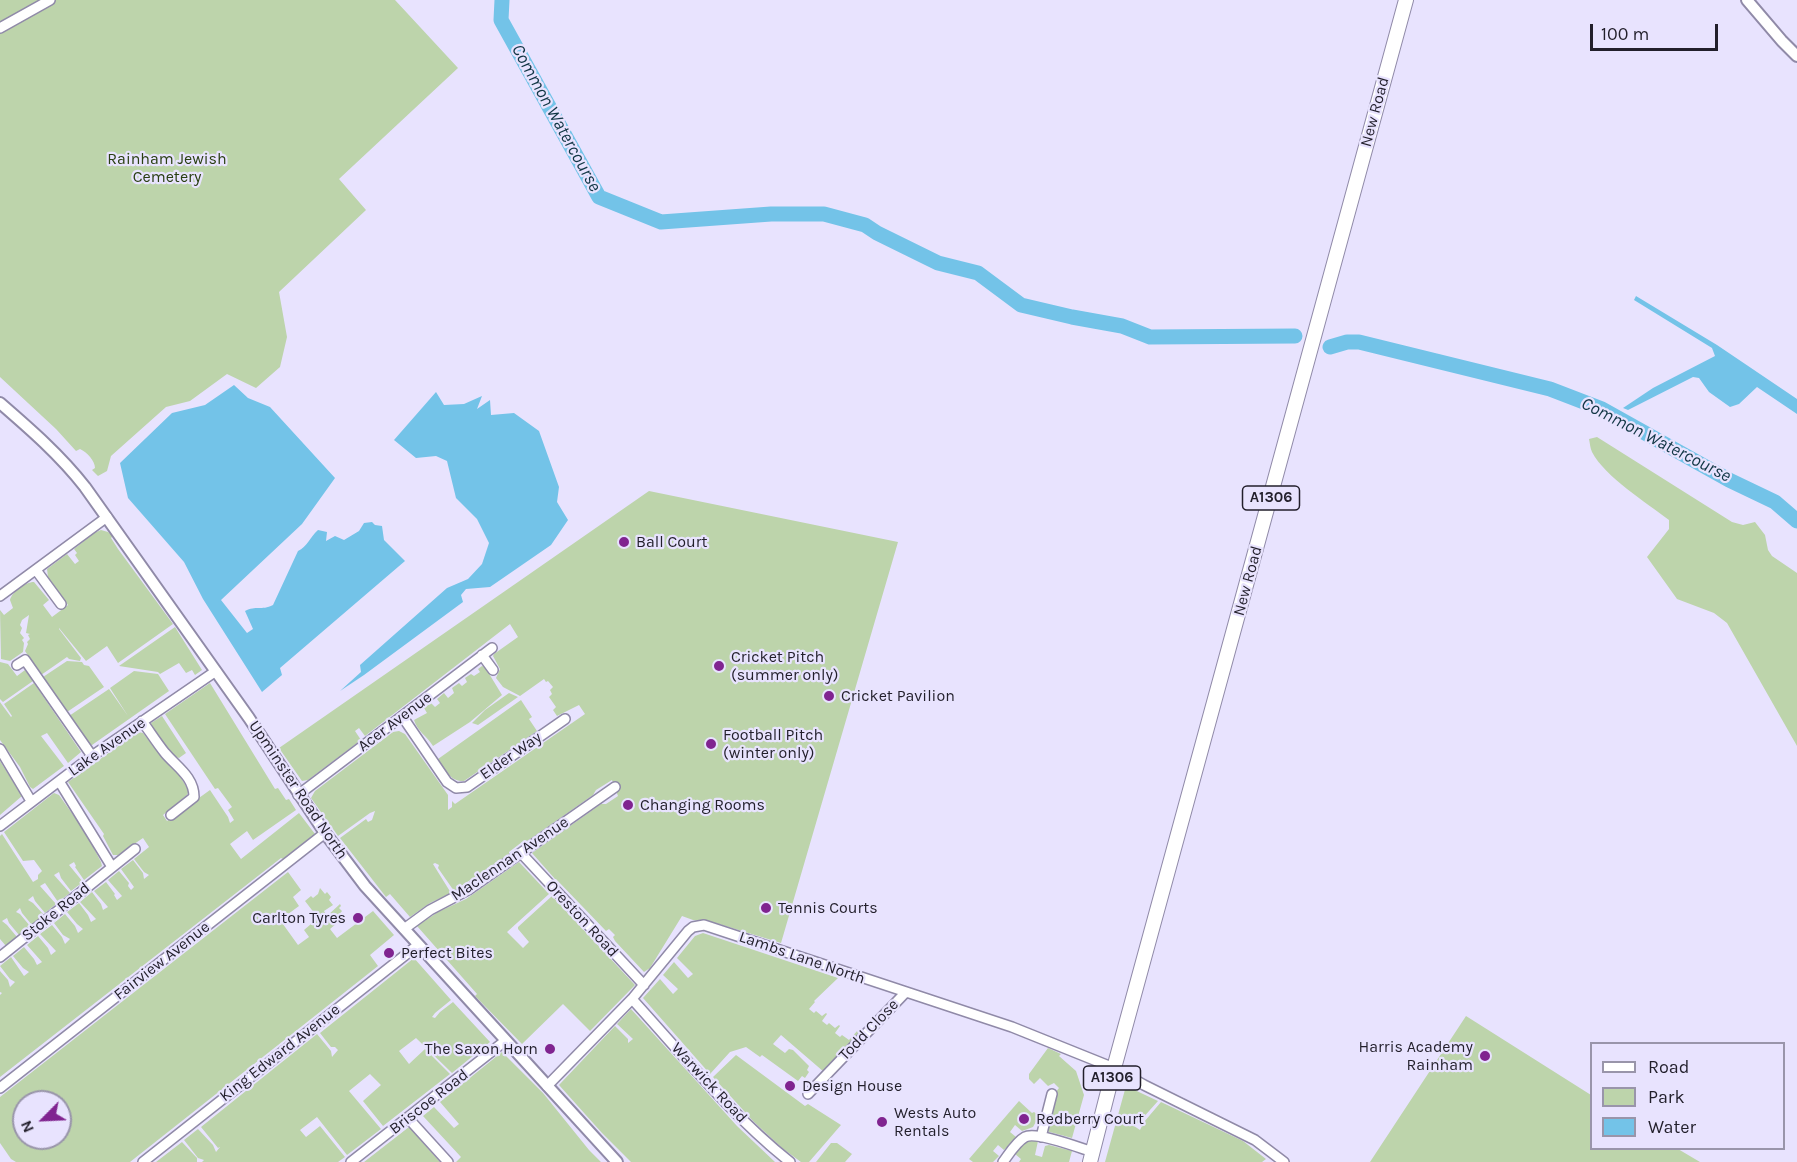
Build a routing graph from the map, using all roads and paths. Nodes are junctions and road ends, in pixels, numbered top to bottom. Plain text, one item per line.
1 (50, 0) edge
2 (1406, 0) edge
3 (1747, 0) edge
4 (0, 28) edge
5 (1797, 56) edge
6 (0, 403) edge
7 (107, 517) junction
8 (36, 570) junction
9 (2, 601) edge
10 (61, 604) dead end
11 (492, 648) dead end
12 (482, 655) junction
13 (17, 665) dead end
14 (493, 670) dead end
15 (216, 671) junction
16 (402, 716) junction
17 (565, 718) dead end
18 (142, 721) junction
19 (0, 750) edge
20 (92, 756) junction
21 (59, 781) junction
22 (615, 788) dead end
23 (298, 795) junction
24 (31, 801) junction
25 (171, 815) dead end
26 (0, 826) edge
27 (325, 834) junction
28 (135, 849) dead end
29 (520, 853) junction
30 (112, 867) junction
31 (404, 929) junction
32 (418, 945) junction
33 (0, 957) edge
34 (644, 985) junction
35 (905, 993) junction
36 (632, 999) junction
37 (506, 1041) junction
38 (1114, 1068) junction
39 (547, 1086) junction
40 (0, 1088) edge
41 (808, 1094) dead end
42 (1052, 1094) dead end
43 (408, 1118) junction
44 (1041, 1137) junction
45 (1092, 1157) edge
46 (143, 1162) edge
47 (351, 1162) edge
48 (448, 1162) edge
49 (618, 1162) edge
50 (790, 1162) edge
51 (1003, 1162) edge
52 (1284, 1162) edge

1 - 4 street
2 - 38 main road, New Road / A1306
3 - 5 street
6 - 7 street, Upminster Road North
7 - 8 street
7 - 15 street, Upminster Road North
8 - 9 street
8 - 10 street
11 - 12 street, Acer Avenue
12 - 14 street
12 - 16 street, Acer Avenue
13 - 20 street
15 - 18 street, Lake Avenue
15 - 23 street, Upminster Road North
16 - 17 street, Elder Way
16 - 23 street, Acer Avenue
18 - 20 street, Lake Avenue
18 - 25 street
19 - 24 street
20 - 21 street, Lake Avenue
21 - 24 street, Lake Avenue
21 - 30 street
22 - 29 street, Maclennan Avenue
23 - 27 street, Upminster Road North
24 - 26 street, Lake Avenue
27 - 31 street, Upminster Road North
27 - 40 street, Fairview Avenue
28 - 30 street, Stoke Road
29 - 31 street, Maclennan Avenue
29 - 34 street, Oreston Road
30 - 33 street, Stoke Road
31 - 32 street, Upminster Road North
32 - 37 street, Upminster Road North
32 - 46 street, King Edward Avenue
34 - 35 street, Lambs Lane North
34 - 36 street, Lambs Lane North
35 - 38 street, Lambs Lane North
35 - 41 street, Todd Close
36 - 39 street, Lambs Lane North
36 - 50 street, Warwick Road
37 - 39 street, Upminster Road North
37 - 43 street, Briscoe Road
38 - 45 main road, New Road / A1306
38 - 52 street, Lambs Lane North
39 - 49 street, Upminster Road North
42 - 44 street
43 - 47 street, Briscoe Road
43 - 48 street
44 - 45 street
44 - 51 street

